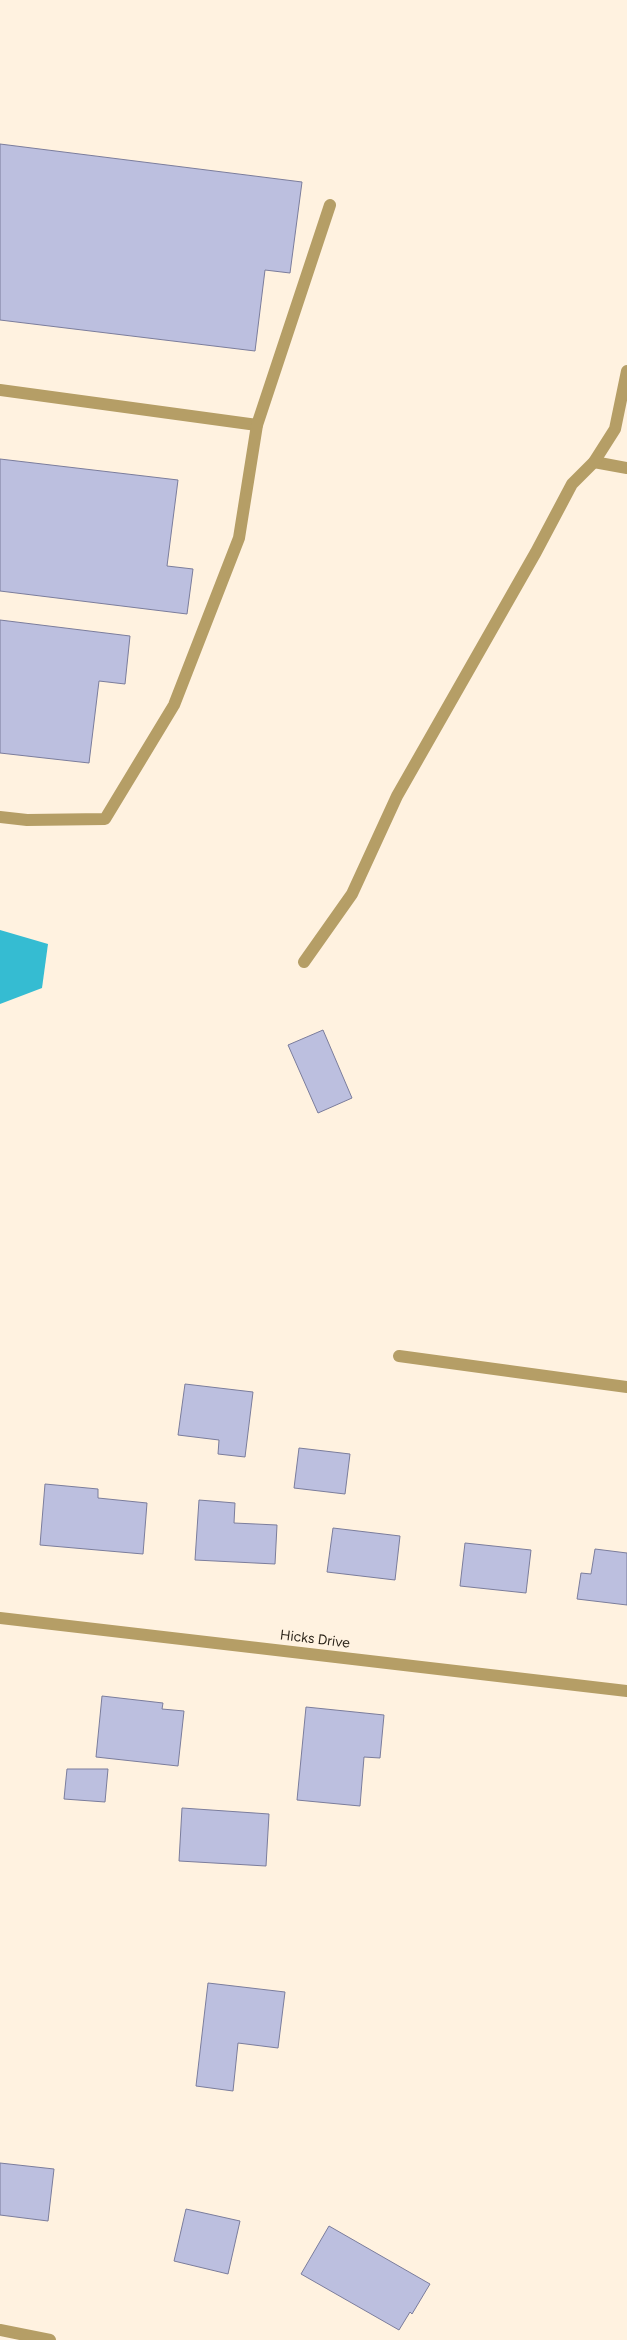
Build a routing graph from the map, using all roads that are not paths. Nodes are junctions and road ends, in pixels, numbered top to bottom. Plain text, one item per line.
1 (330, 205) dead end
2 (627, 371) edge
3 (0, 390) edge
4 (257, 425) junction
5 (594, 462) junction
6 (627, 468) edge
7 (0, 816) edge
8 (304, 962) dead end
9 (398, 1356) dead end
10 (627, 1387) edge
11 (0, 1618) edge
12 (627, 1691) edge
13 (0, 2330) edge
14 (50, 2340) edge

1 - 4 street
2 - 5 street
3 - 4 street
4 - 7 street
5 - 6 street
5 - 8 street
9 - 10 street
11 - 12 street, Hicks Drive
13 - 14 street

